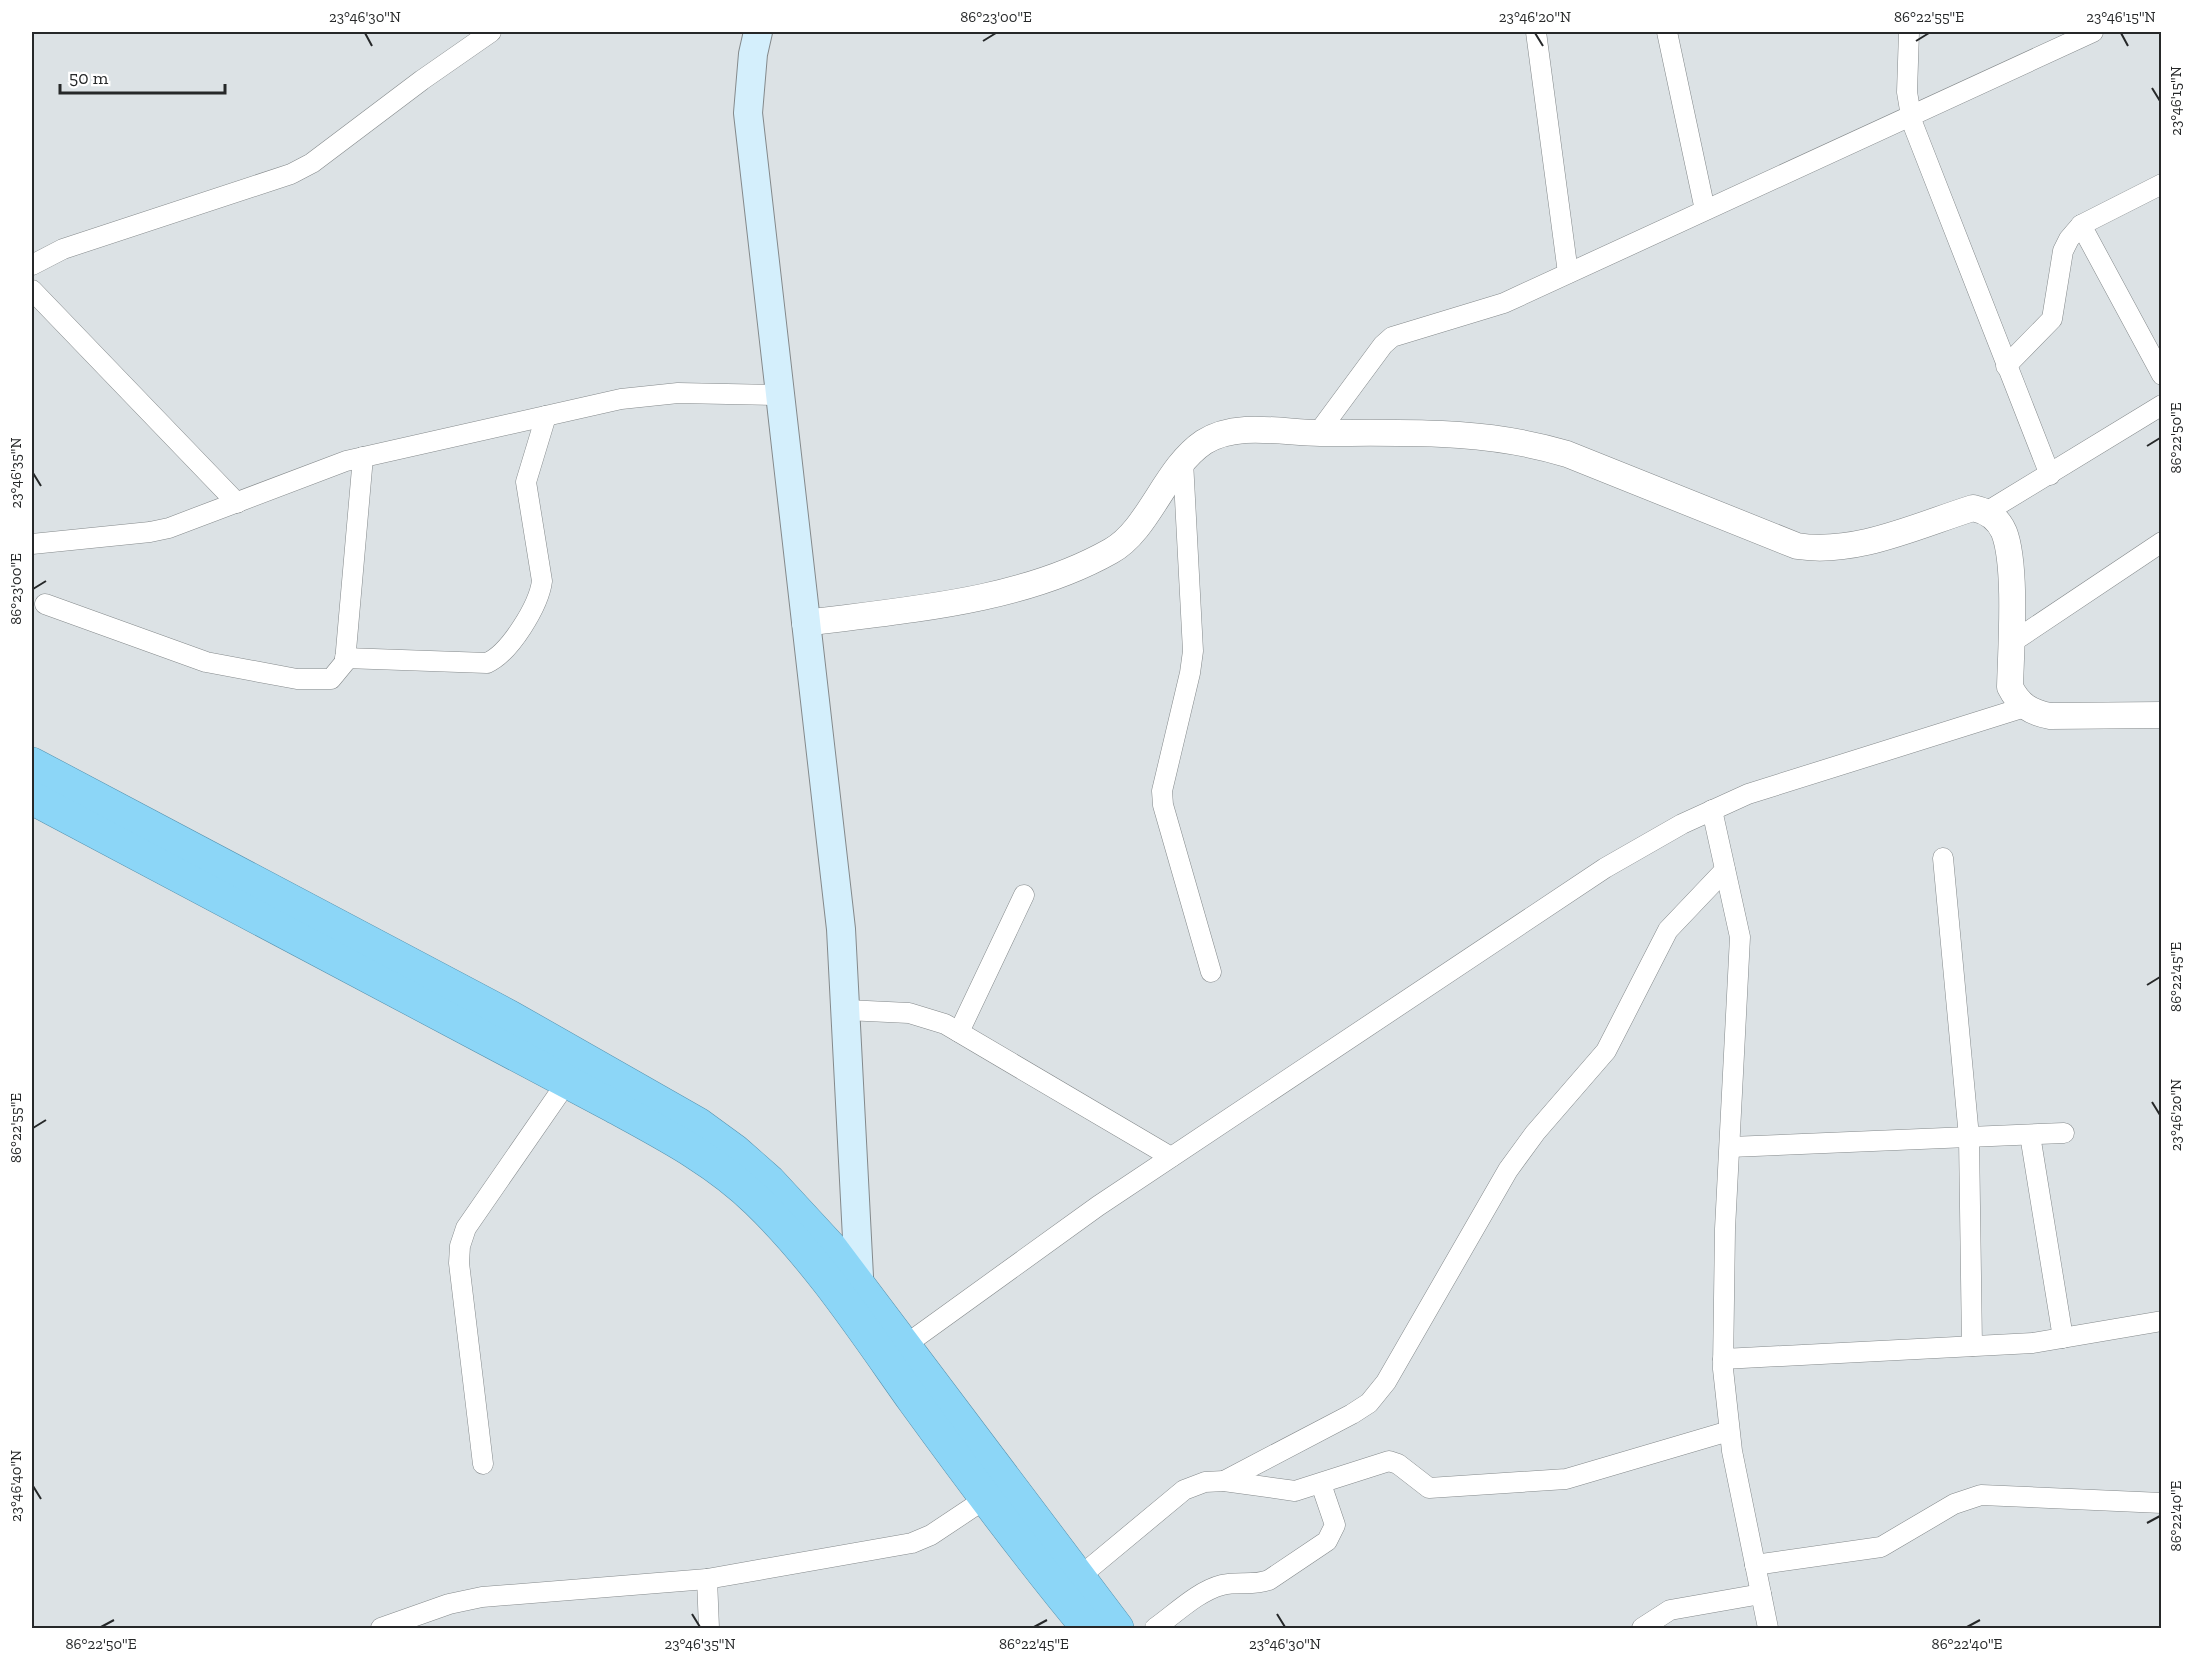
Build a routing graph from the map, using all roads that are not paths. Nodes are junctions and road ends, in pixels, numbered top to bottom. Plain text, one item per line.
1 (491, 32) edge
2 (758, 32) edge
3 (1536, 32) edge
4 (1667, 32) edge
5 (1909, 32) edge
6 (2093, 32) edge
7 (1910, 115) junction
8 (2162, 184) edge
9 (1705, 210) junction
10 (2081, 225) junction
11 (32, 265) edge
12 (1569, 273) junction
13 (32, 290) edge
14 (2006, 366) junction
15 (2162, 375) edge
16 (779, 395) junction
17 (2162, 405) edge
18 (546, 416) junction
19 (1318, 433) junction
20 (363, 457) junction
21 (1183, 461) junction
22 (2050, 475) junction
23 (237, 503) junction
24 (1988, 511) junction
25 (2162, 542) edge
26 (32, 544) edge
27 (45, 604) dead end
28 (805, 623) junction
29 (2011, 643) junction
30 (345, 658) junction
31 (2025, 707) junction
32 (2162, 715) edge
33 (32, 764) edge
34 (32, 798) edge
35 (1712, 810) junction
36 (1943, 858) dead end
37 (1725, 870) junction
38 (1024, 895) dead end
39 (1211, 972) dead end
40 (846, 1010) junction
41 (959, 1032) junction
42 (567, 1082) junction
43 (2064, 1133) dead end
44 (2030, 1135) junction
45 (1969, 1137) junction
46 (1730, 1148) junction
47 (1171, 1157) junction
48 (861, 1287) junction
49 (2162, 1321) edge
50 (859, 1323) junction
51 (2063, 1338) junction
52 (904, 1346) junction
53 (1972, 1346) junction
54 (1723, 1359) junction
55 (1729, 1431) junction
56 (483, 1464) dead end
57 (1224, 1481) junction
58 (1321, 1485) junction
59 (985, 1499) junction
60 (2162, 1503) edge
61 (1755, 1565) junction
62 (1078, 1578) junction
63 (707, 1579) junction
64 (1761, 1594) junction
65 (381, 1629) edge
66 (709, 1629) edge
67 (1088, 1629) edge
68 (1117, 1629) edge
69 (1155, 1629) edge
70 (1642, 1629) edge
71 (1768, 1629) edge

1 - 11 street
2 - 16 main road
3 - 12 street
4 - 9 street
5 - 7 street
6 - 7 street
7 - 9 street
7 - 14 street
8 - 10 street
9 - 12 street
10 - 14 street
10 - 15 street
12 - 19 street
13 - 23 street
14 - 22 street
16 - 18 street
16 - 28 main road
17 - 22 street
18 - 20 street
18 - 30 street
19 - 21 street
19 - 24 street
20 - 23 street
20 - 30 street
21 - 28 street
21 - 39 street
22 - 24 street
23 - 26 street
24 - 29 street
25 - 29 street
27 - 30 street
28 - 40 main road
29 - 31 street
31 - 32 street
31 - 35 street
33 - 48 highway
34 - 42 highway
35 - 37 street
35 - 47 street
36 - 45 street
37 - 46 street
37 - 57 street
38 - 41 street
40 - 41 street
40 - 48 main road
41 - 47 street
42 - 50 highway
42 - 56 street
43 - 44 street
44 - 45 street
44 - 51 street
45 - 46 street
45 - 53 street
46 - 54 street
47 - 52 street
48 - 50 main road
48 - 52 highway
49 - 51 street
50 - 59 highway
51 - 53 street
52 - 62 highway
53 - 54 street
54 - 55 street
55 - 58 street
55 - 61 street
57 - 58 street
57 - 62 street
58 - 69 street
59 - 63 street
59 - 67 highway
60 - 61 street
61 - 64 street
62 - 68 highway
63 - 65 street
63 - 66 street
64 - 70 street
64 - 71 street

